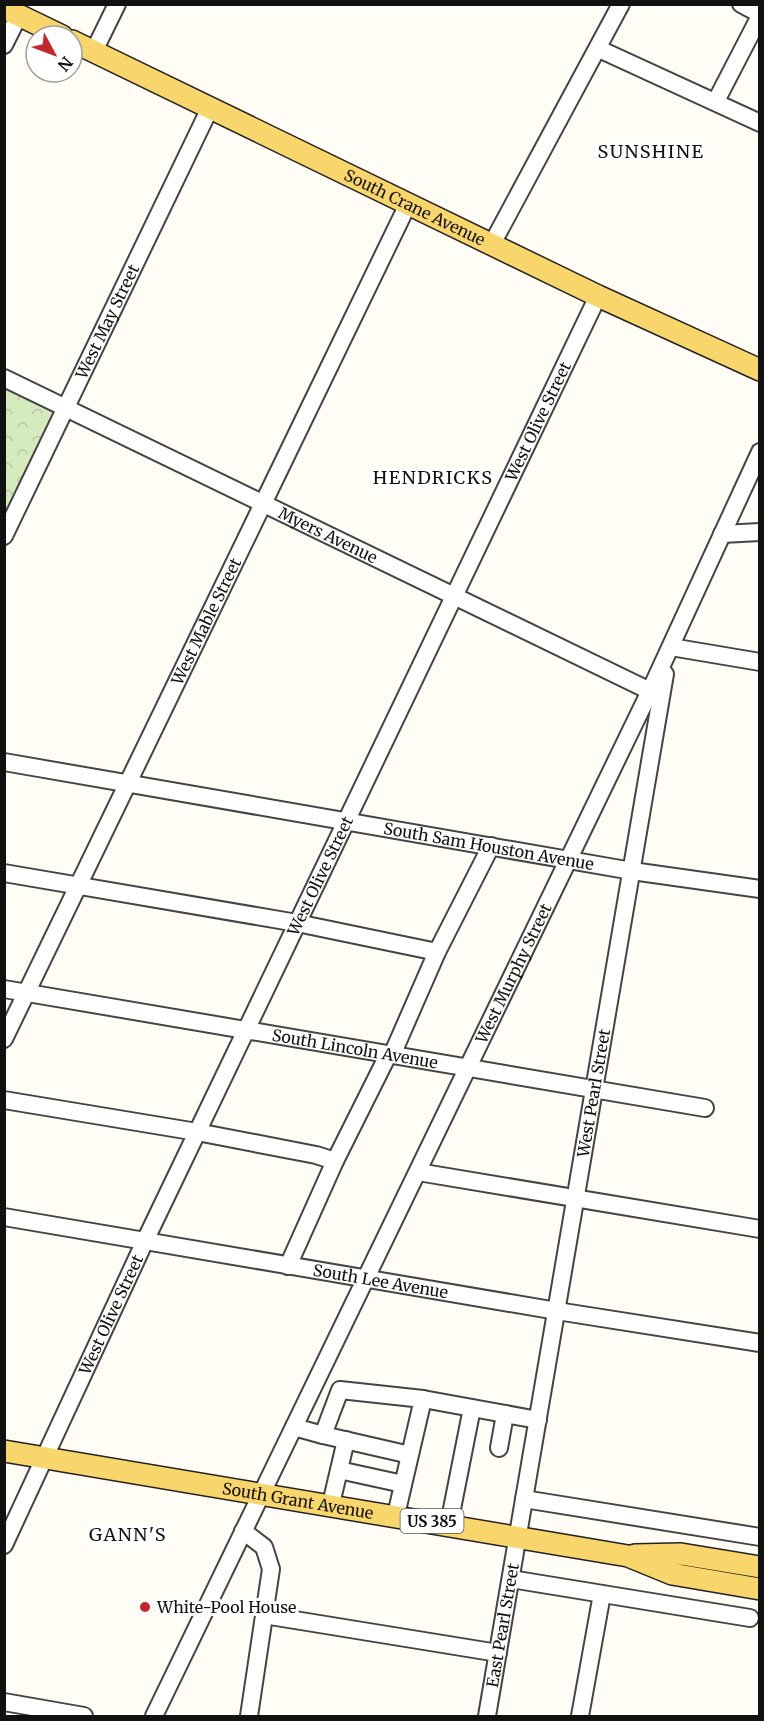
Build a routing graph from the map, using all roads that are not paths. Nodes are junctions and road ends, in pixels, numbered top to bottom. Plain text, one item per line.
1 (117, 4) edge
2 (621, 4) edge
3 (741, 4) edge
4 (13, 10) edge
5 (759, 15) edge
6 (39, 24) edge
7 (4, 45) edge
8 (84, 46) edge
9 (599, 49) junction
10 (94, 51) junction
11 (716, 101) junction
12 (210, 108) junction
13 (759, 123) edge
14 (408, 204) junction
15 (492, 244) junction
16 (598, 296) junction
17 (759, 370) edge
18 (4, 378) edge
19 (66, 408) junction
20 (759, 452) edge
21 (263, 503) junction
22 (759, 532) edge
23 (722, 534) junction
24 (4, 536) edge
25 (454, 596) junction
26 (670, 650) junction
27 (759, 663) edge
28 (650, 692) junction
29 (4, 762) edge
30 (128, 783) junction
31 (346, 821) junction
32 (491, 846) junction
33 (569, 860) junction
34 (632, 870) junction
35 (4, 873) edge
36 (79, 886) junction
37 (759, 889) edge
38 (297, 923) junction
39 (437, 951) junction
40 (4, 989) edge
41 (27, 993) junction
42 (246, 1030) junction
43 (4, 1039) edge
44 (390, 1055) junction
45 (468, 1068) junction
46 (595, 1090) junction
47 (4, 1100) edge
48 (705, 1108) dead end
49 (197, 1132) junction
50 (335, 1161) junction
51 (418, 1172) junction
52 (576, 1197) junction
53 (4, 1217) edge
54 (759, 1229) edge
55 (145, 1241) junction
56 (288, 1266) junction
57 (366, 1279) junction
58 (557, 1311) junction
59 (759, 1343) edge
60 (308, 1398) junction
61 (423, 1399) junction
62 (334, 1405) junction
63 (472, 1408) junction
64 (505, 1414) junction
65 (538, 1420) junction
66 (294, 1426) junction
67 (323, 1435) junction
68 (346, 1440) junction
69 (499, 1448) dead end
70 (4, 1451) edge
71 (410, 1455) junction
72 (44, 1458) junction
73 (339, 1470) junction
74 (403, 1484) junction
75 (262, 1493) junction
76 (524, 1499) junction
77 (331, 1504) junction
78 (396, 1515) junction
79 (449, 1524) junction
80 (243, 1531) junction
81 (518, 1536) junction
82 (759, 1537) edge
83 (4, 1545) edge
84 (628, 1556) junction
85 (759, 1567) edge
86 (511, 1579) junction
87 (759, 1589) edge
88 (602, 1594) junction
89 (264, 1615) junction
90 (750, 1618) dead end
91 (498, 1653) junction
92 (4, 1702) edge
93 (46, 1713) edge
94 (84, 1716) edge
95 (154, 1716) edge
96 (249, 1716) edge
97 (487, 1716) edge
98 (580, 1716) edge

1 - 10 street
2 - 9 street
3 - 5 street
4 - 6 main road
4 - 7 street
5 - 11 street
8 - 10 main road, South Crane Avenue
9 - 11 street
9 - 15 street
10 - 12 main road, South Crane Avenue
11 - 13 street
12 - 14 main road, South Crane Avenue
12 - 19 street, West May Street
14 - 15 main road, South Crane Avenue
14 - 21 street, West Mable Street
15 - 16 main road, South Crane Avenue
16 - 17 main road, South Crane Avenue
16 - 25 street, West Olive Street
18 - 19 street, Myers Avenue
19 - 21 street, Myers Avenue
19 - 24 street, West May Street
20 - 23 street, West Murphy Street
21 - 25 street, Myers Avenue
21 - 30 street, West Mable Street
22 - 23 street
23 - 26 street, West Murphy Street
25 - 28 street, Myers Avenue
25 - 31 street, West Olive Street
26 - 27 street
26 - 28 street, West Murphy Street
26 - 34 street, West Pearl Street
28 - 33 street, West Murphy Street
29 - 30 street, South Sam Houston Avenue
30 - 31 street, South Sam Houston Avenue
30 - 36 street, West Mable Street
31 - 32 street, South Sam Houston Avenue
31 - 38 street, West Olive Street
32 - 33 street, South Sam Houston Avenue
32 - 39 street
33 - 34 street, South Sam Houston Avenue
33 - 45 street, West Murphy Street
34 - 37 street, South Sam Houston Avenue
34 - 46 street, West Pearl Street
35 - 36 street
36 - 38 street
36 - 41 street, West Mable Street
38 - 39 street
38 - 42 street, West Olive Street
39 - 44 street
40 - 41 street, South Lincoln Avenue
41 - 42 street, South Lincoln Avenue
41 - 43 street, West Mable Street
42 - 44 street, South Lincoln Avenue
42 - 49 street, West Olive Street
44 - 45 street, South Lincoln Avenue
44 - 50 street
45 - 46 street, South Lincoln Avenue
45 - 51 street, West Murphy Street
46 - 48 street, South Lincoln Avenue
46 - 52 street, West Pearl Street
47 - 49 street
49 - 50 street
49 - 55 street, West Olive Street
50 - 56 street
51 - 52 street
51 - 57 street, West Murphy Street
52 - 54 street
52 - 58 street, West Pearl Street
53 - 55 street, South Lee Avenue
55 - 56 street, South Lee Avenue
55 - 72 street, West Olive Street
56 - 57 street, South Lee Avenue
57 - 58 street, South Lee Avenue
57 - 60 street, West Murphy Street
58 - 59 street, South Lee Avenue
58 - 65 street, West Pearl Street
60 - 62 street
60 - 66 street, West Murphy Street
61 - 62 street
61 - 63 street
61 - 71 street
62 - 67 street
63 - 64 street
63 - 79 street
64 - 65 street
64 - 69 street
65 - 76 street, West Pearl Street
66 - 67 street
66 - 75 street, West Murphy Street
67 - 68 street
68 - 71 street
68 - 73 street
70 - 72 main road, South Grant Avenue / US 385
71 - 74 street
72 - 75 main road, South Grant Avenue / US 385
72 - 83 street, West Olive Street
73 - 74 street
73 - 77 street
74 - 78 street
75 - 77 main road, South Grant Avenue / US 385
75 - 80 street, West Murphy Street
76 - 81 street, West Pearl Street
76 - 82 street
77 - 78 main road, South Grant Avenue / US 385
78 - 79 main road, South Grant Avenue / US 385
79 - 81 main road, South Grant Avenue / US 385
80 - 89 street
80 - 95 street, West Murphy Street
81 - 84 main road, South Grant Avenue / US 385
81 - 86 street, East Pearl Street
84 - 85 main road, South Grant Avenue / US 385
84 - 87 main road, South Grant Avenue / US 385
86 - 88 street
86 - 91 street, East Pearl Street
88 - 90 street
88 - 98 street
89 - 91 street
89 - 96 street
91 - 97 street, East Pearl Street
92 - 93 street
93 - 94 street

